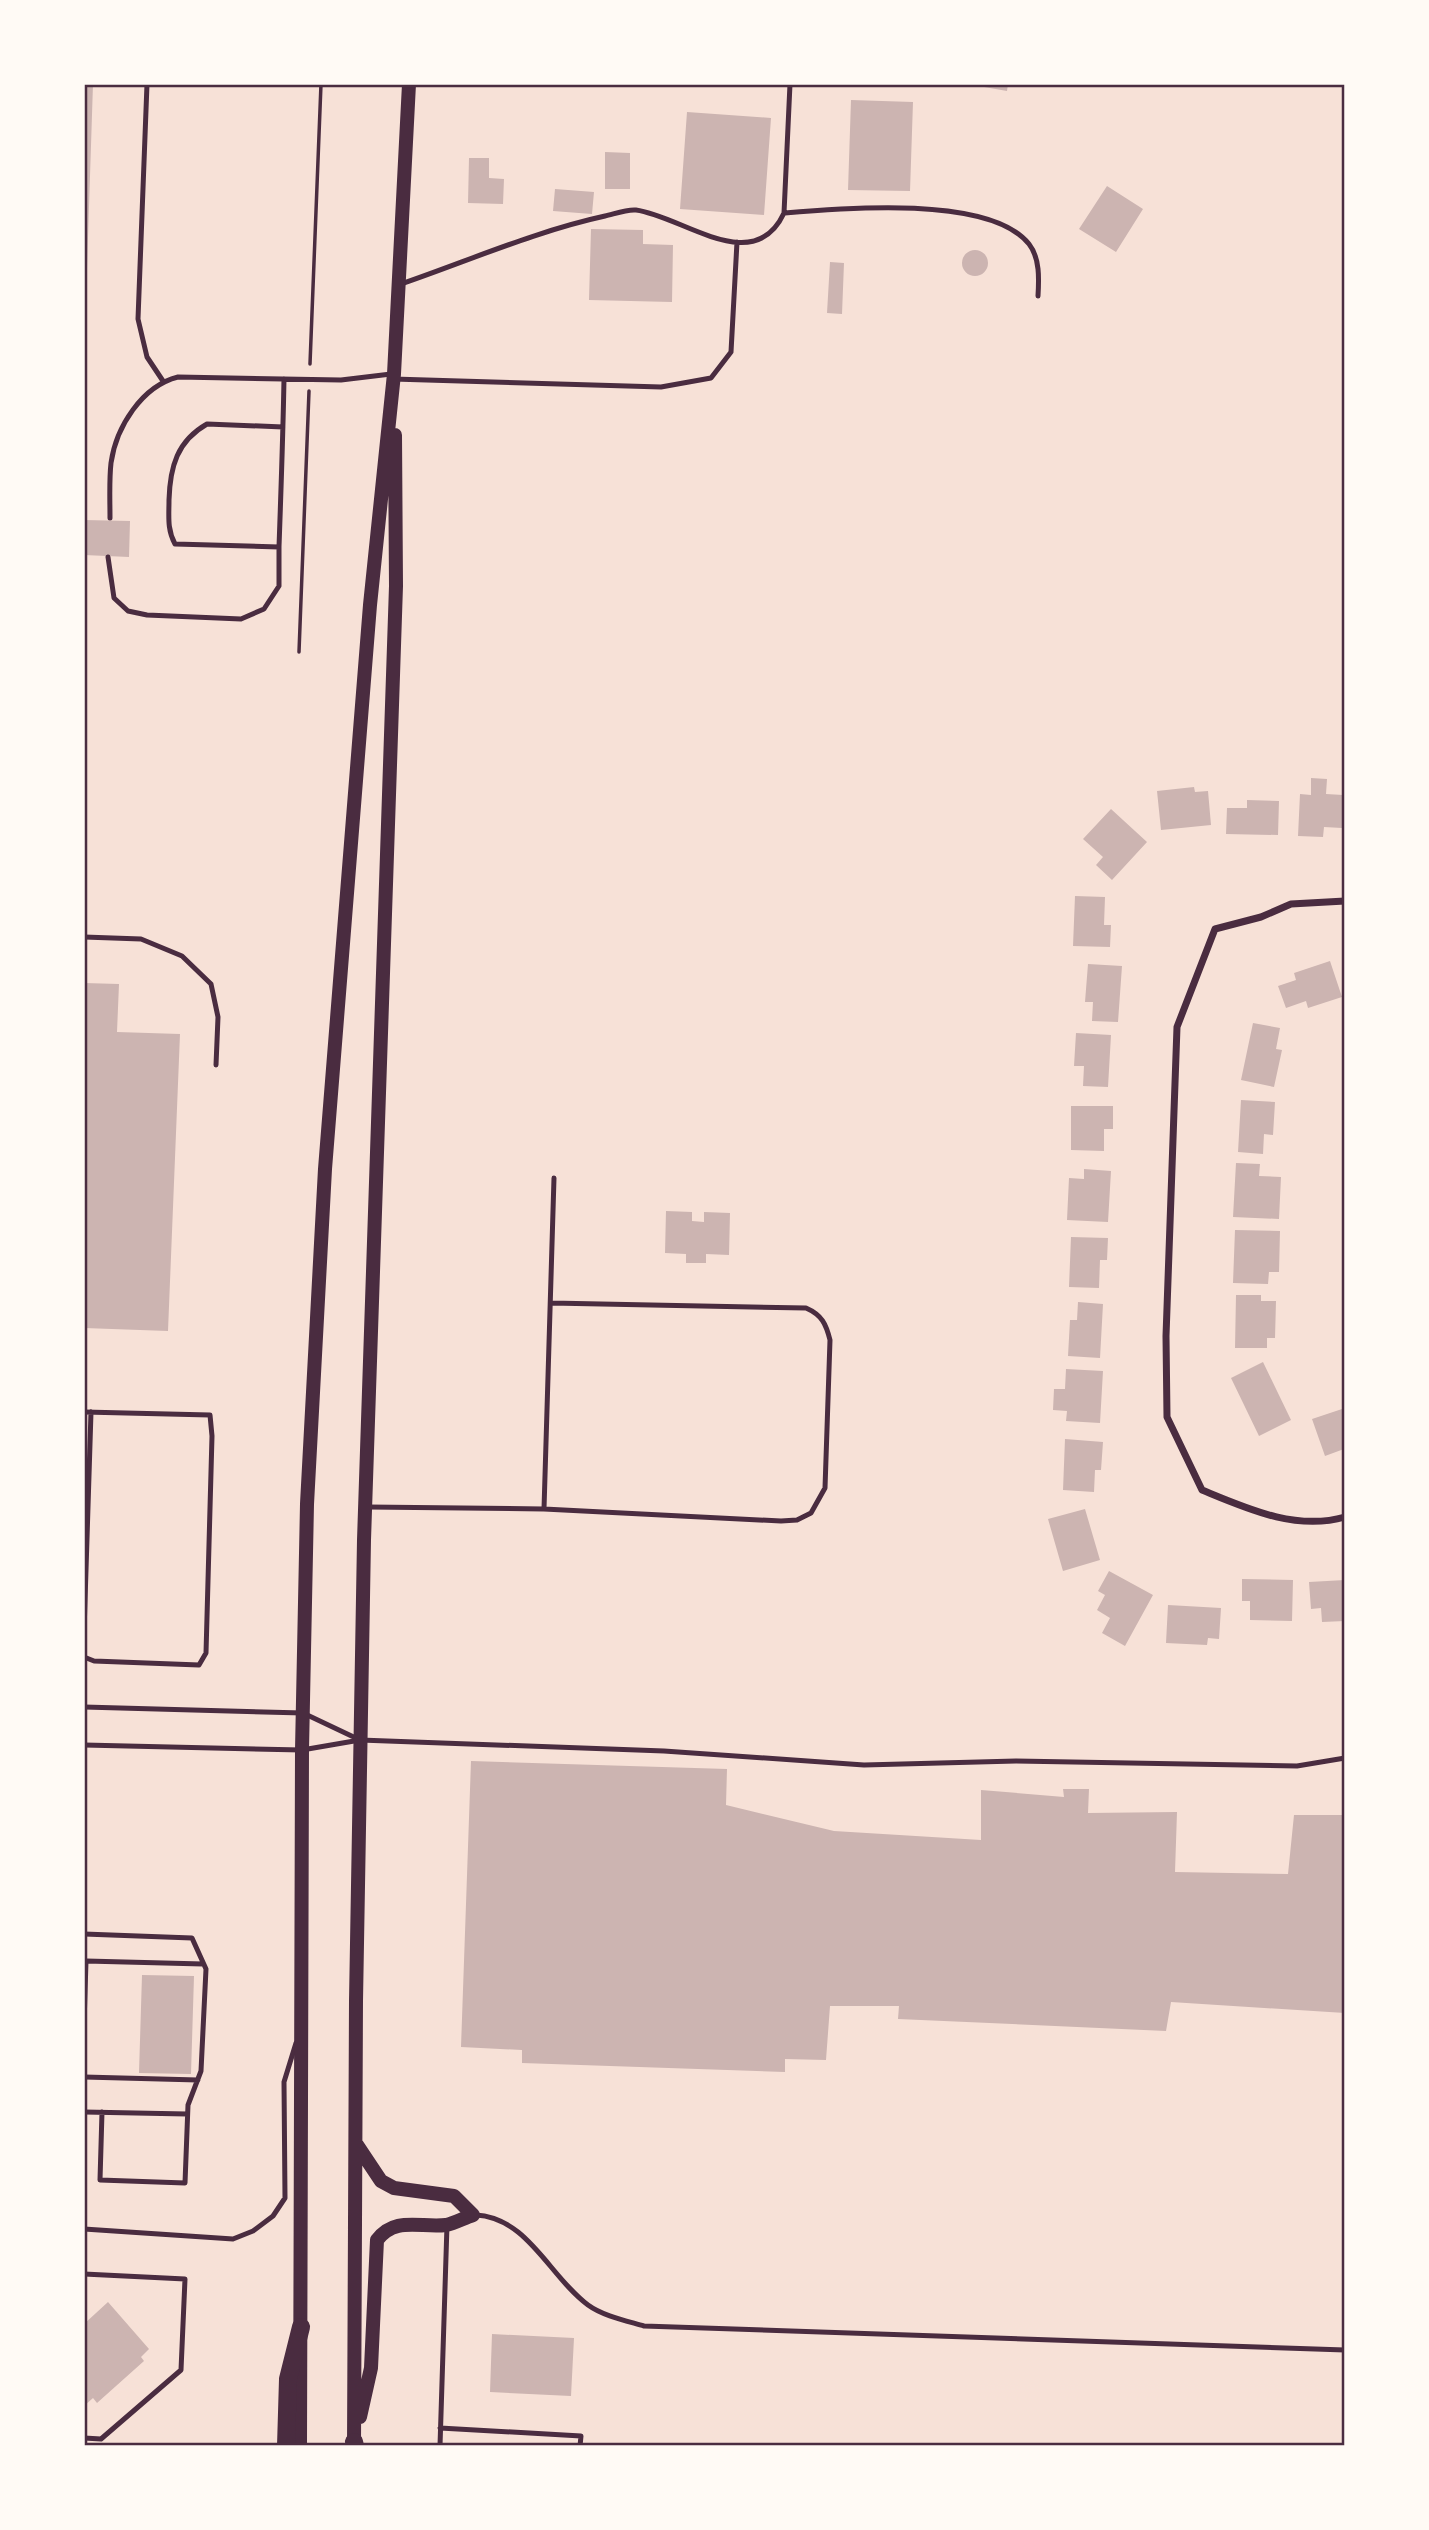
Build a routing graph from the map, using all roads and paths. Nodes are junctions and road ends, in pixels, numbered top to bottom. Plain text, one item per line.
1 (146, 84) edge
2 (321, 84) edge
3 (409, 84) edge
4 (790, 84) edge
5 (784, 213) junction
6 (737, 242) junction
7 (398, 285) junction
8 (1038, 296) dead end
9 (310, 364) dead end
10 (394, 377) junction
11 (284, 379) junction
12 (163, 381) junction
13 (309, 389) dead end
14 (283, 426) junction
15 (110, 518) dead end
16 (279, 547) junction
17 (108, 557) dead end
18 (299, 652) dead end
19 (1345, 901) edge
20 (84, 937) edge
21 (216, 1065) dead end
22 (554, 1178) dead end
23 (551, 1303) junction
24 (87, 1412) edge
25 (365, 1507) junction
26 (544, 1509) junction
27 (1345, 1517) edge
28 (84, 1633) edge
29 (84, 1657) edge
30 (84, 1707) edge
31 (303, 1713) junction
32 (360, 1740) junction
33 (84, 1745) edge
34 (302, 1750) junction
35 (1345, 1758) edge
36 (84, 1934) edge
37 (203, 1964) junction
38 (302, 2023) junction
39 (84, 2025) edge
40 (84, 2077) edge
41 (198, 2080) junction
42 (84, 2112) edge
43 (102, 2112) junction
44 (187, 2114) junction
45 (356, 2144) junction
46 (473, 2214) junction
47 (447, 2225) junction
48 (84, 2229) edge
49 (84, 2274) edge
50 (301, 2327) junction
51 (1345, 2350) edge
52 (440, 2428) junction
53 (84, 2438) edge
54 (355, 2445) edge
55 (286, 2446) edge
56 (300, 2446) edge
57 (440, 2446) edge
58 (580, 2446) edge

1 - 12 lane
2 - 9 path
3 - 7 main road
4 - 5 lane
5 - 6 lane
5 - 8 lane
6 - 7 lane
6 - 10 lane
7 - 10 main road
10 - 11 lane
10 - 25 main road
10 - 31 main road
11 - 12 lane
11 - 14 lane
12 - 15 lane
13 - 18 path
14 - 16 lane
14 - 16 lane
16 - 17 lane
19 - 27 street
20 - 21 lane
22 - 23 lane
23 - 26 lane
23 - 26 lane
24 - 28 lane
24 - 29 lane
25 - 26 lane
25 - 32 main road
30 - 31 lane
31 - 32 lane
31 - 34 main road
32 - 34 lane
32 - 35 lane
32 - 45 main road
33 - 34 lane
34 - 38 main road
36 - 37 lane
37 - 39 lane
37 - 41 lane
38 - 48 lane
38 - 50 main road
40 - 41 lane
41 - 44 lane
42 - 43 lane
43 - 44 lane
43 - 44 lane
45 - 46 main road
45 - 54 main road
46 - 47 main road
46 - 51 lane
47 - 52 lane
47 - 54 main road
49 - 53 lane
50 - 55 main road
50 - 56 main road
52 - 57 lane
52 - 58 lane

